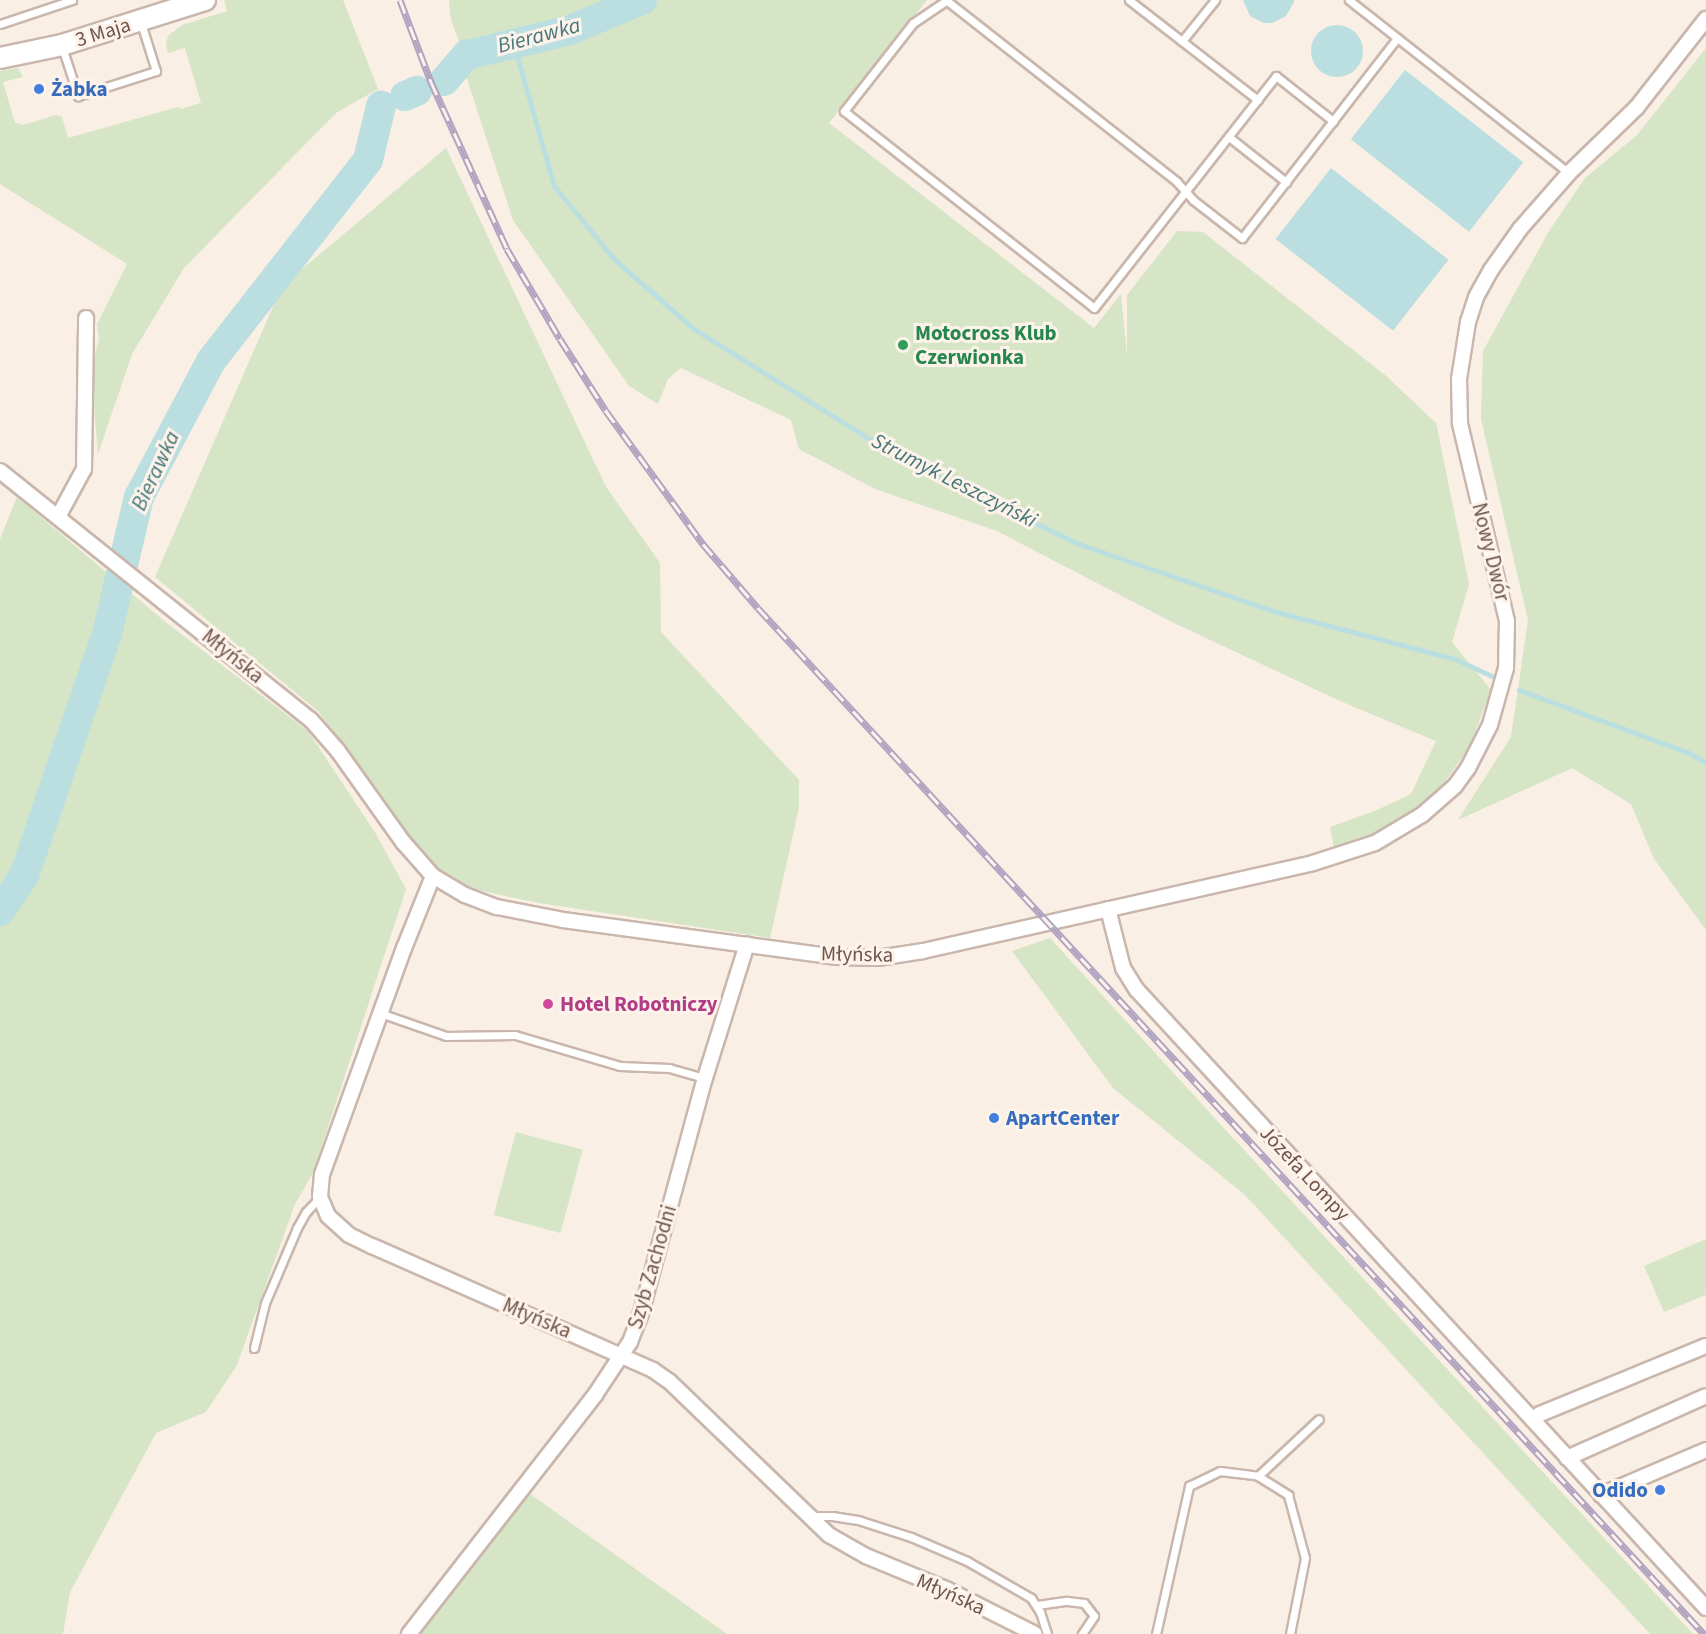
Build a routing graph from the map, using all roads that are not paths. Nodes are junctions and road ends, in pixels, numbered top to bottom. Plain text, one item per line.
1 (72, 0) edge
2 (205, 0) edge
3 (946, 0) edge
4 (1129, 0) edge
5 (1215, 0) edge
6 (1349, 0) edge
7 (1706, 19) edge
8 (140, 20) junction
9 (0, 24) edge
10 (1397, 38) junction
11 (1182, 41) junction
12 (62, 45) junction
13 (0, 58) edge
14 (1258, 100) junction
15 (1333, 121) junction
16 (1229, 137) junction
17 (1569, 173) junction
18 (1286, 182) junction
19 (1186, 192) junction
20 (86, 318) dead end
21 (0, 471) edge
22 (58, 517) junction
23 (433, 876) junction
24 (1108, 909) junction
25 (747, 944) junction
26 (380, 1013) junction
27 (705, 1078) junction
28 (320, 1197) junction
29 (1706, 1346) edge
30 (254, 1348) dead end
31 (622, 1355) junction
32 (1706, 1396) edge
33 (1319, 1419) dead end
34 (1533, 1420) junction
35 (1706, 1450) edge
36 (1567, 1458) junction
37 (1258, 1476) junction
38 (1601, 1495) junction
39 (808, 1516) junction
40 (1037, 1605) junction
41 (1706, 1608) edge
42 (409, 1634) edge
43 (1035, 1634) edge
44 (1047, 1634) edge
45 (1082, 1634) edge
46 (1156, 1634) edge
47 (1290, 1634) edge

1 - 9 lane
2 - 8 main road, 3 Maja
3 - 19 lane
3 - 19 lane
4 - 11 lane
5 - 11 lane
6 - 10 lane
7 - 17 street, Nowy Dwór
8 - 12 main road, 3 Maja
8 - 12 lane
10 - 15 lane
10 - 17 lane
11 - 14 lane
12 - 13 main road, 3 Maja
14 - 15 lane
14 - 16 lane
15 - 18 lane
16 - 18 lane
16 - 19 lane
17 - 24 street, Nowy Dwór
18 - 19 lane
20 - 22 street
21 - 22 street, Młyńska
22 - 23 street, Młyńska
23 - 25 street, Młyńska
23 - 26 street
24 - 25 street, Młyńska
24 - 34 street, Józefa Lompy
25 - 27 street, Szyb Zachodni
26 - 27 lane
26 - 28 street
27 - 31 street, Szyb Zachodni
28 - 30 lane
28 - 31 street, Młyńska
29 - 34 street
31 - 39 street, Młyńska
31 - 42 street, Szyb Zachodni
32 - 36 street
33 - 37 lane
34 - 36 street, Józefa Lompy
35 - 38 street
36 - 38 street, Józefa Lompy
37 - 46 lane
37 - 47 lane
38 - 41 street, Józefa Lompy
39 - 40 lane
39 - 43 street, Młyńska
40 - 44 lane
40 - 45 lane

